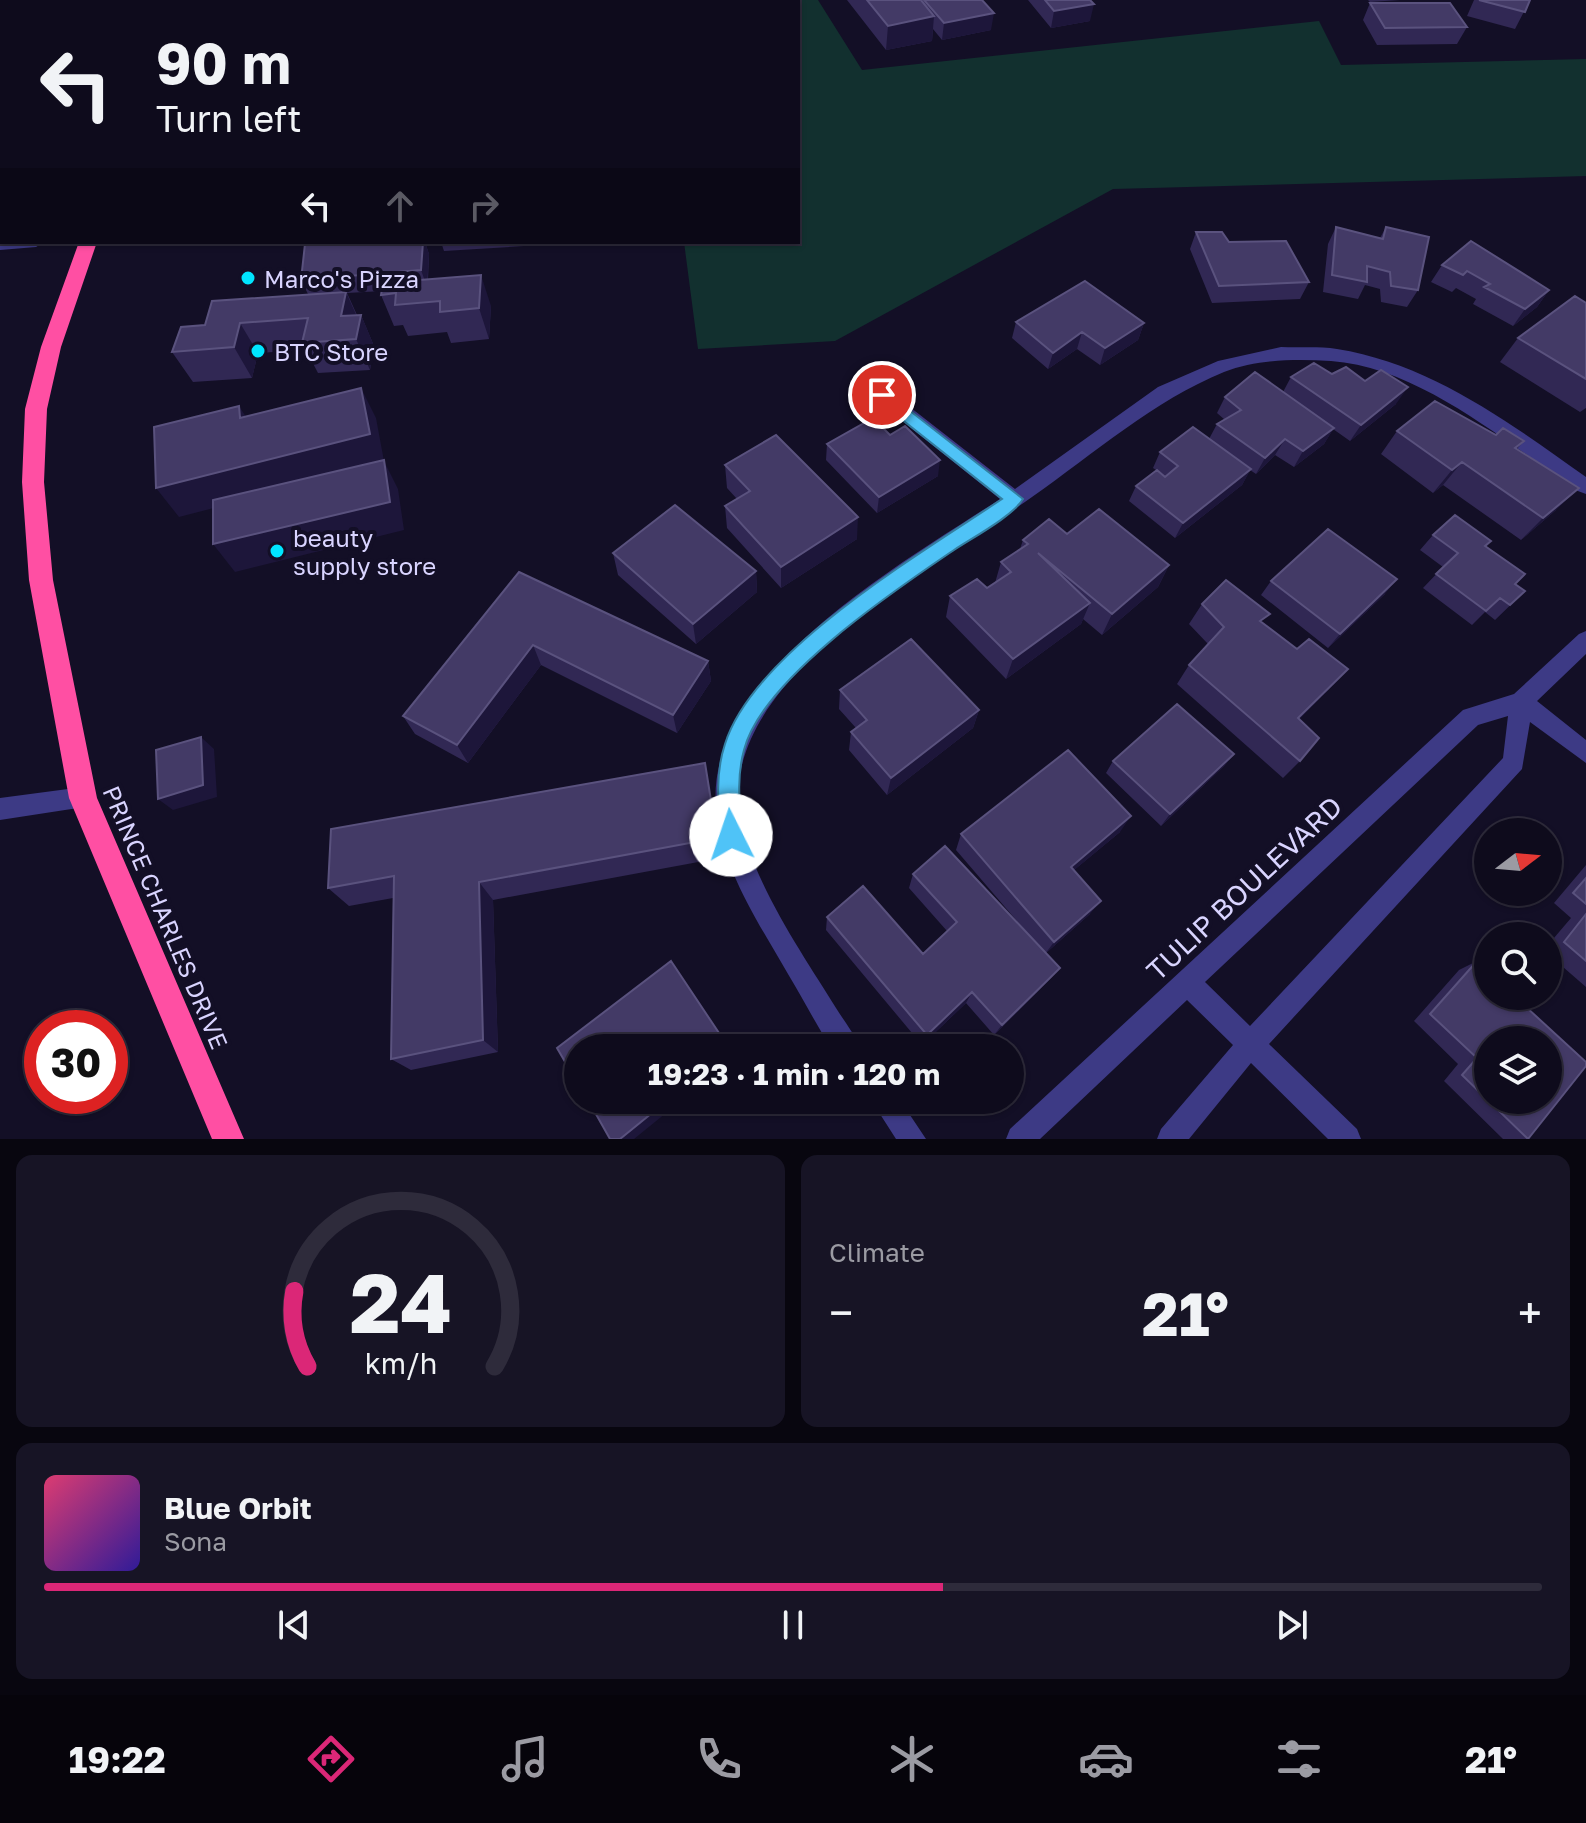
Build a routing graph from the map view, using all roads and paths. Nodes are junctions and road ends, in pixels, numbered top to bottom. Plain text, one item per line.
1 (87, 244) edge
2 (882, 395) dead end
3 (1586, 487) edge
4 (1014, 499) junction
5 (1586, 640) edge
6 (1521, 702) junction
7 (1586, 753) edge
8 (83, 798) junction
9 (0, 809) edge
10 (1187, 982) junction
11 (839, 1034) edge
12 (1249, 1046) junction
13 (894, 1114) edge
14 (228, 1139) edge
15 (912, 1139) edge
16 (1020, 1139) edge
17 (1171, 1139) edge
18 (1347, 1139) edge

1 - 8 highway, PRINCE CHARLES DRIVE
2 - 4 street
3 - 4 street
4 - 11 street
5 - 6 street, TULIP BOULEVARD
6 - 7 street
6 - 10 street, TULIP BOULEVARD
6 - 12 street
8 - 9 street
8 - 14 highway, PRINCE CHARLES DRIVE
10 - 12 street
10 - 16 street, TULIP BOULEVARD
12 - 17 street
12 - 18 street
13 - 15 street

